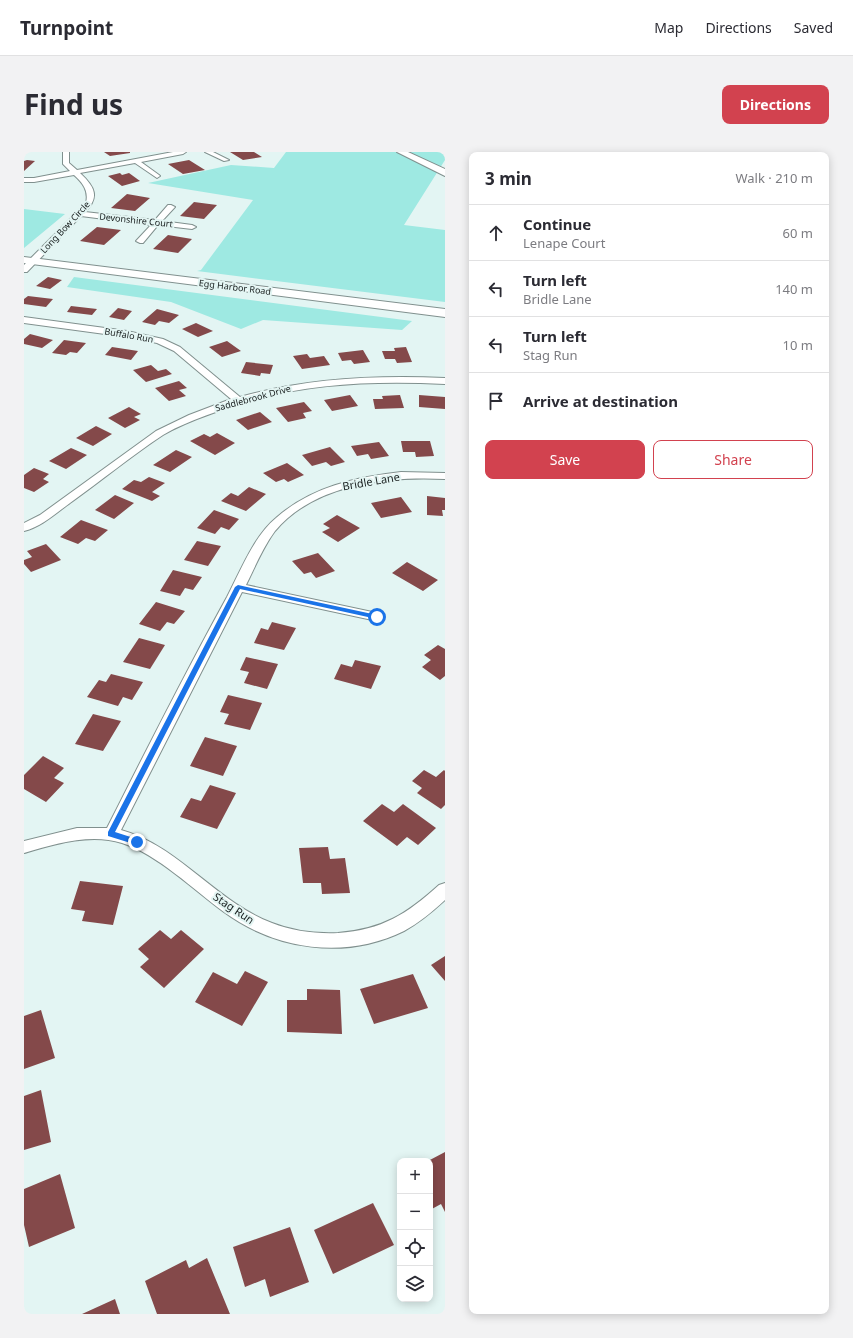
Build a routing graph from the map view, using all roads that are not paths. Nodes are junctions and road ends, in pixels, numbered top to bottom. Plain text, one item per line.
1 (66, 152) edge
2 (183, 152) edge
3 (208, 152) edge
4 (402, 152) edge
5 (160, 154) edge
6 (226, 160) dead end
7 (136, 161) junction
8 (75, 173) junction
9 (445, 173) edge
10 (157, 176) dead end
11 (24, 180) edge
12 (171, 207) dead end
13 (80, 214) junction
14 (157, 223) junction
15 (192, 227) dead end
16 (140, 241) dead end
17 (27, 264) edge
18 (445, 313) edge
19 (24, 320) edge
20 (445, 381) edge
21 (238, 400) junction
22 (445, 476) edge
23 (24, 528) edge
24 (238, 587) junction
25 (377, 617) dead end
26 (111, 834) junction
27 (24, 847) edge
28 (445, 890) edge

1 - 8 street, Long Bow Circle
2 - 5 street
3 - 6 street
4 - 9 main road
5 - 7 street
7 - 8 street
7 - 10 street
8 - 11 street
8 - 13 street, Long Bow Circle
12 - 14 street
13 - 14 street, Devonshire Court
13 - 17 street, Long Bow Circle
14 - 15 street, Devonshire Court
14 - 16 street
17 - 18 main road, Egg Harbor Road
19 - 21 street, Buffalo Run
20 - 21 street, Saddlebrook Drive
21 - 23 street, Saddlebrook Drive
22 - 24 street, Bridle Lane
24 - 25 street
24 - 26 street, Bridle Lane
26 - 27 street, Stag Run
26 - 28 street, Stag Run

